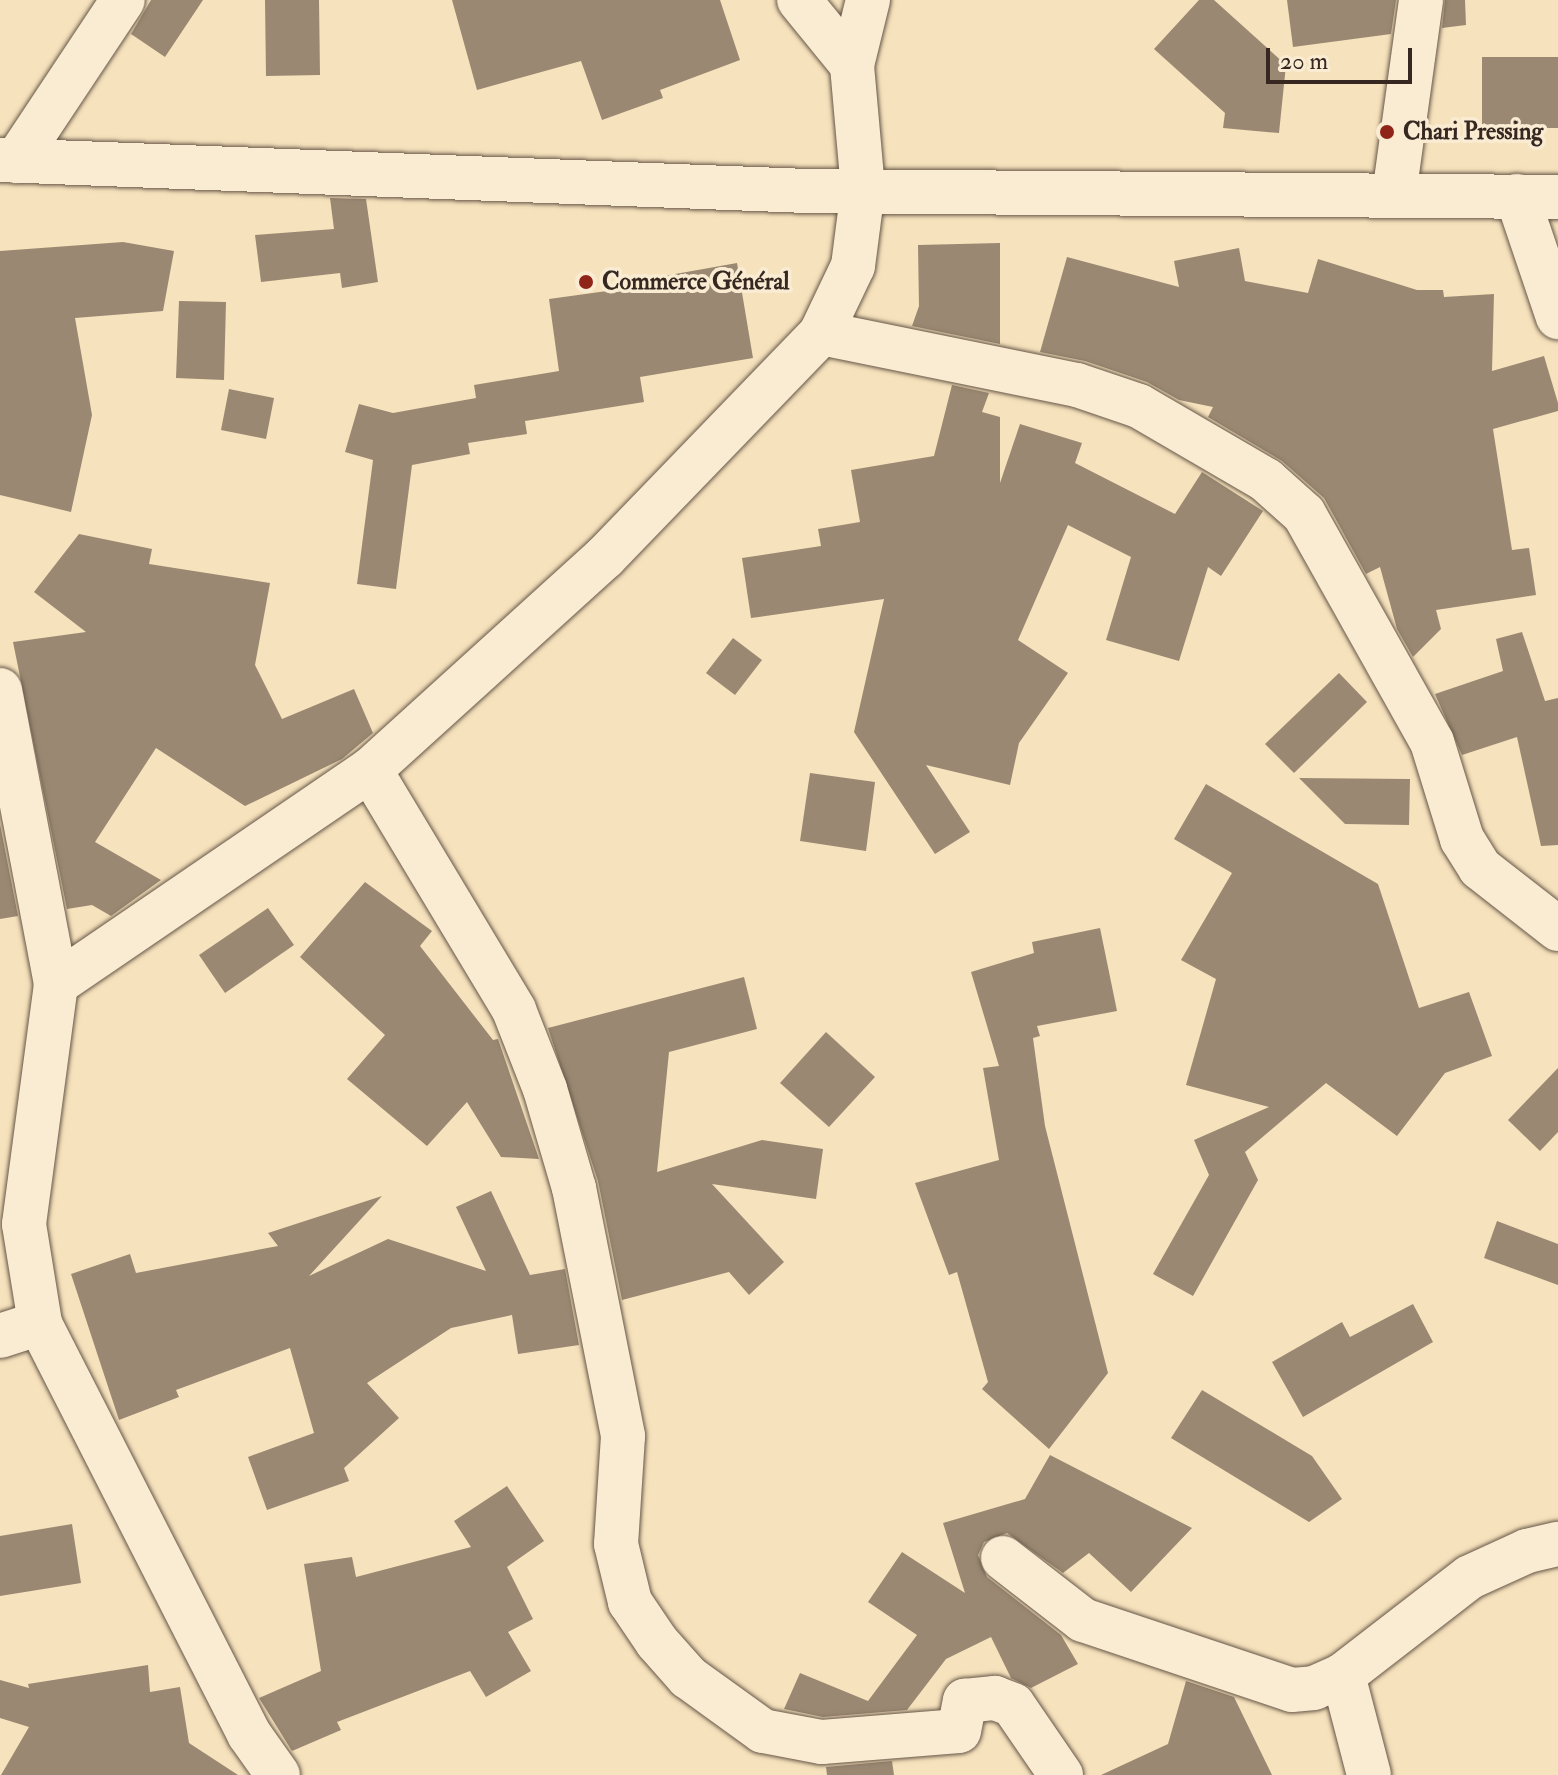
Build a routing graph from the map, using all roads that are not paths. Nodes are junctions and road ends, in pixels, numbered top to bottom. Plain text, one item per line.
1 (123, 0) edge
2 (799, 0) edge
3 (868, 0) edge
4 (1421, 0) edge
5 (852, 65) junction
6 (8, 160) edge
7 (863, 189) junction
8 (1394, 195) junction
9 (1537, 196) edge
10 (1558, 317) edge
11 (821, 333) junction
12 (0, 690) edge
13 (370, 770) junction
14 (1558, 929) edge
15 (56, 984) junction
16 (20, 1330) edge
17 (1558, 1544) edge
18 (1003, 1558) dead end
19 (1343, 1675) junction
20 (278, 1775) edge
21 (1061, 1775) edge
22 (1369, 1775) edge

1 - 6 street
2 - 5 street
3 - 5 street
4 - 8 street
5 - 7 street
6 - 7 street
7 - 8 street
7 - 11 street
8 - 9 street
9 - 10 street
11 - 13 street
11 - 14 street
12 - 15 street
13 - 15 street
13 - 21 street
15 - 16 street
16 - 20 street
17 - 19 street
18 - 19 street
19 - 22 street

